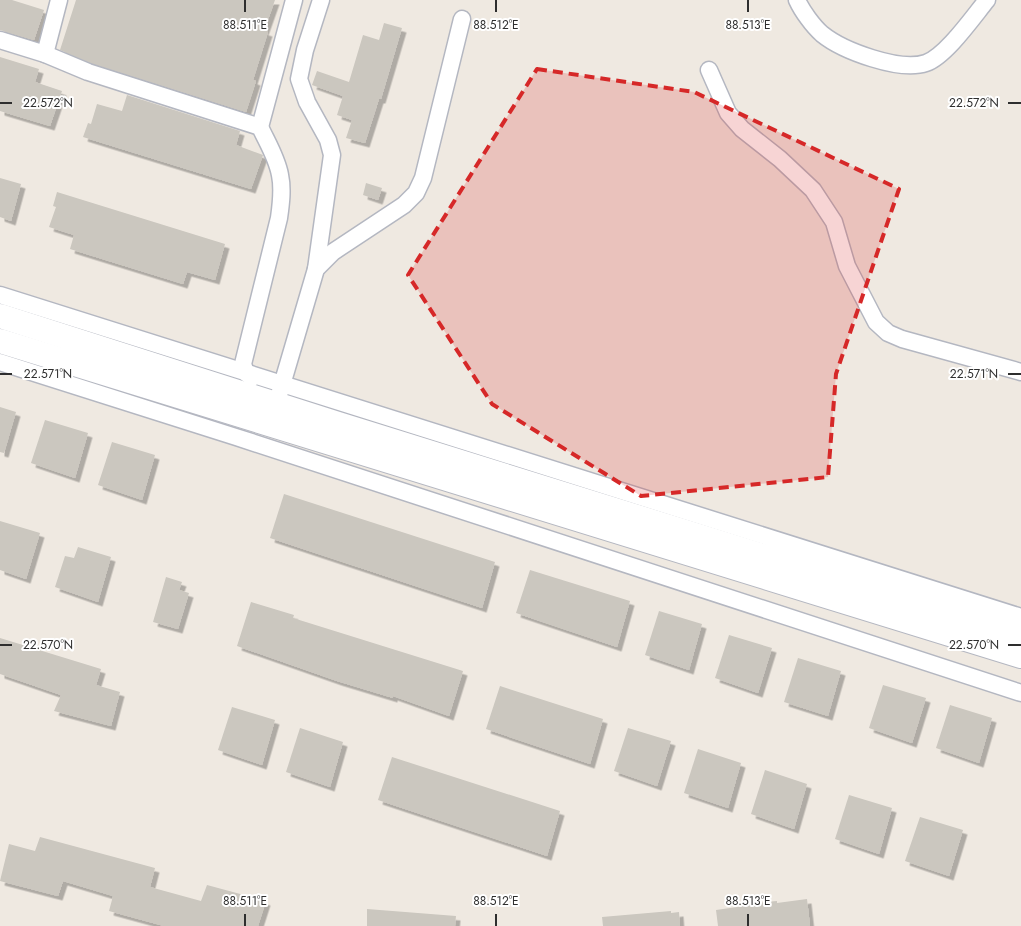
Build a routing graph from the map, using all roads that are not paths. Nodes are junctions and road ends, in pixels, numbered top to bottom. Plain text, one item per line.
1 (59, 0) edge
2 (294, 0) edge
3 (321, 0) edge
4 (797, 0) edge
5 (987, 0) edge
6 (462, 19) dead end
7 (0, 40) edge
8 (45, 54) junction
9 (709, 70) dead end
10 (260, 127) junction
11 (316, 269) junction
12 (0, 295) edge
13 (0, 316) edge
14 (0, 341) edge
15 (0, 362) edge
16 (1021, 372) edge
17 (246, 373) junction
18 (273, 396) junction
19 (1021, 617) edge
20 (1021, 636) edge
21 (1021, 656) edge
22 (1021, 693) edge

1 - 8 street
2 - 10 street
3 - 11 street
4 - 5 street
6 - 11 street
7 - 8 street
8 - 10 street
9 - 16 street
10 - 17 street
11 - 18 street
12 - 17 street
13 - 18 main road
14 - 21 main road
15 - 22 street
17 - 18 street
18 - 19 street
18 - 20 main road

